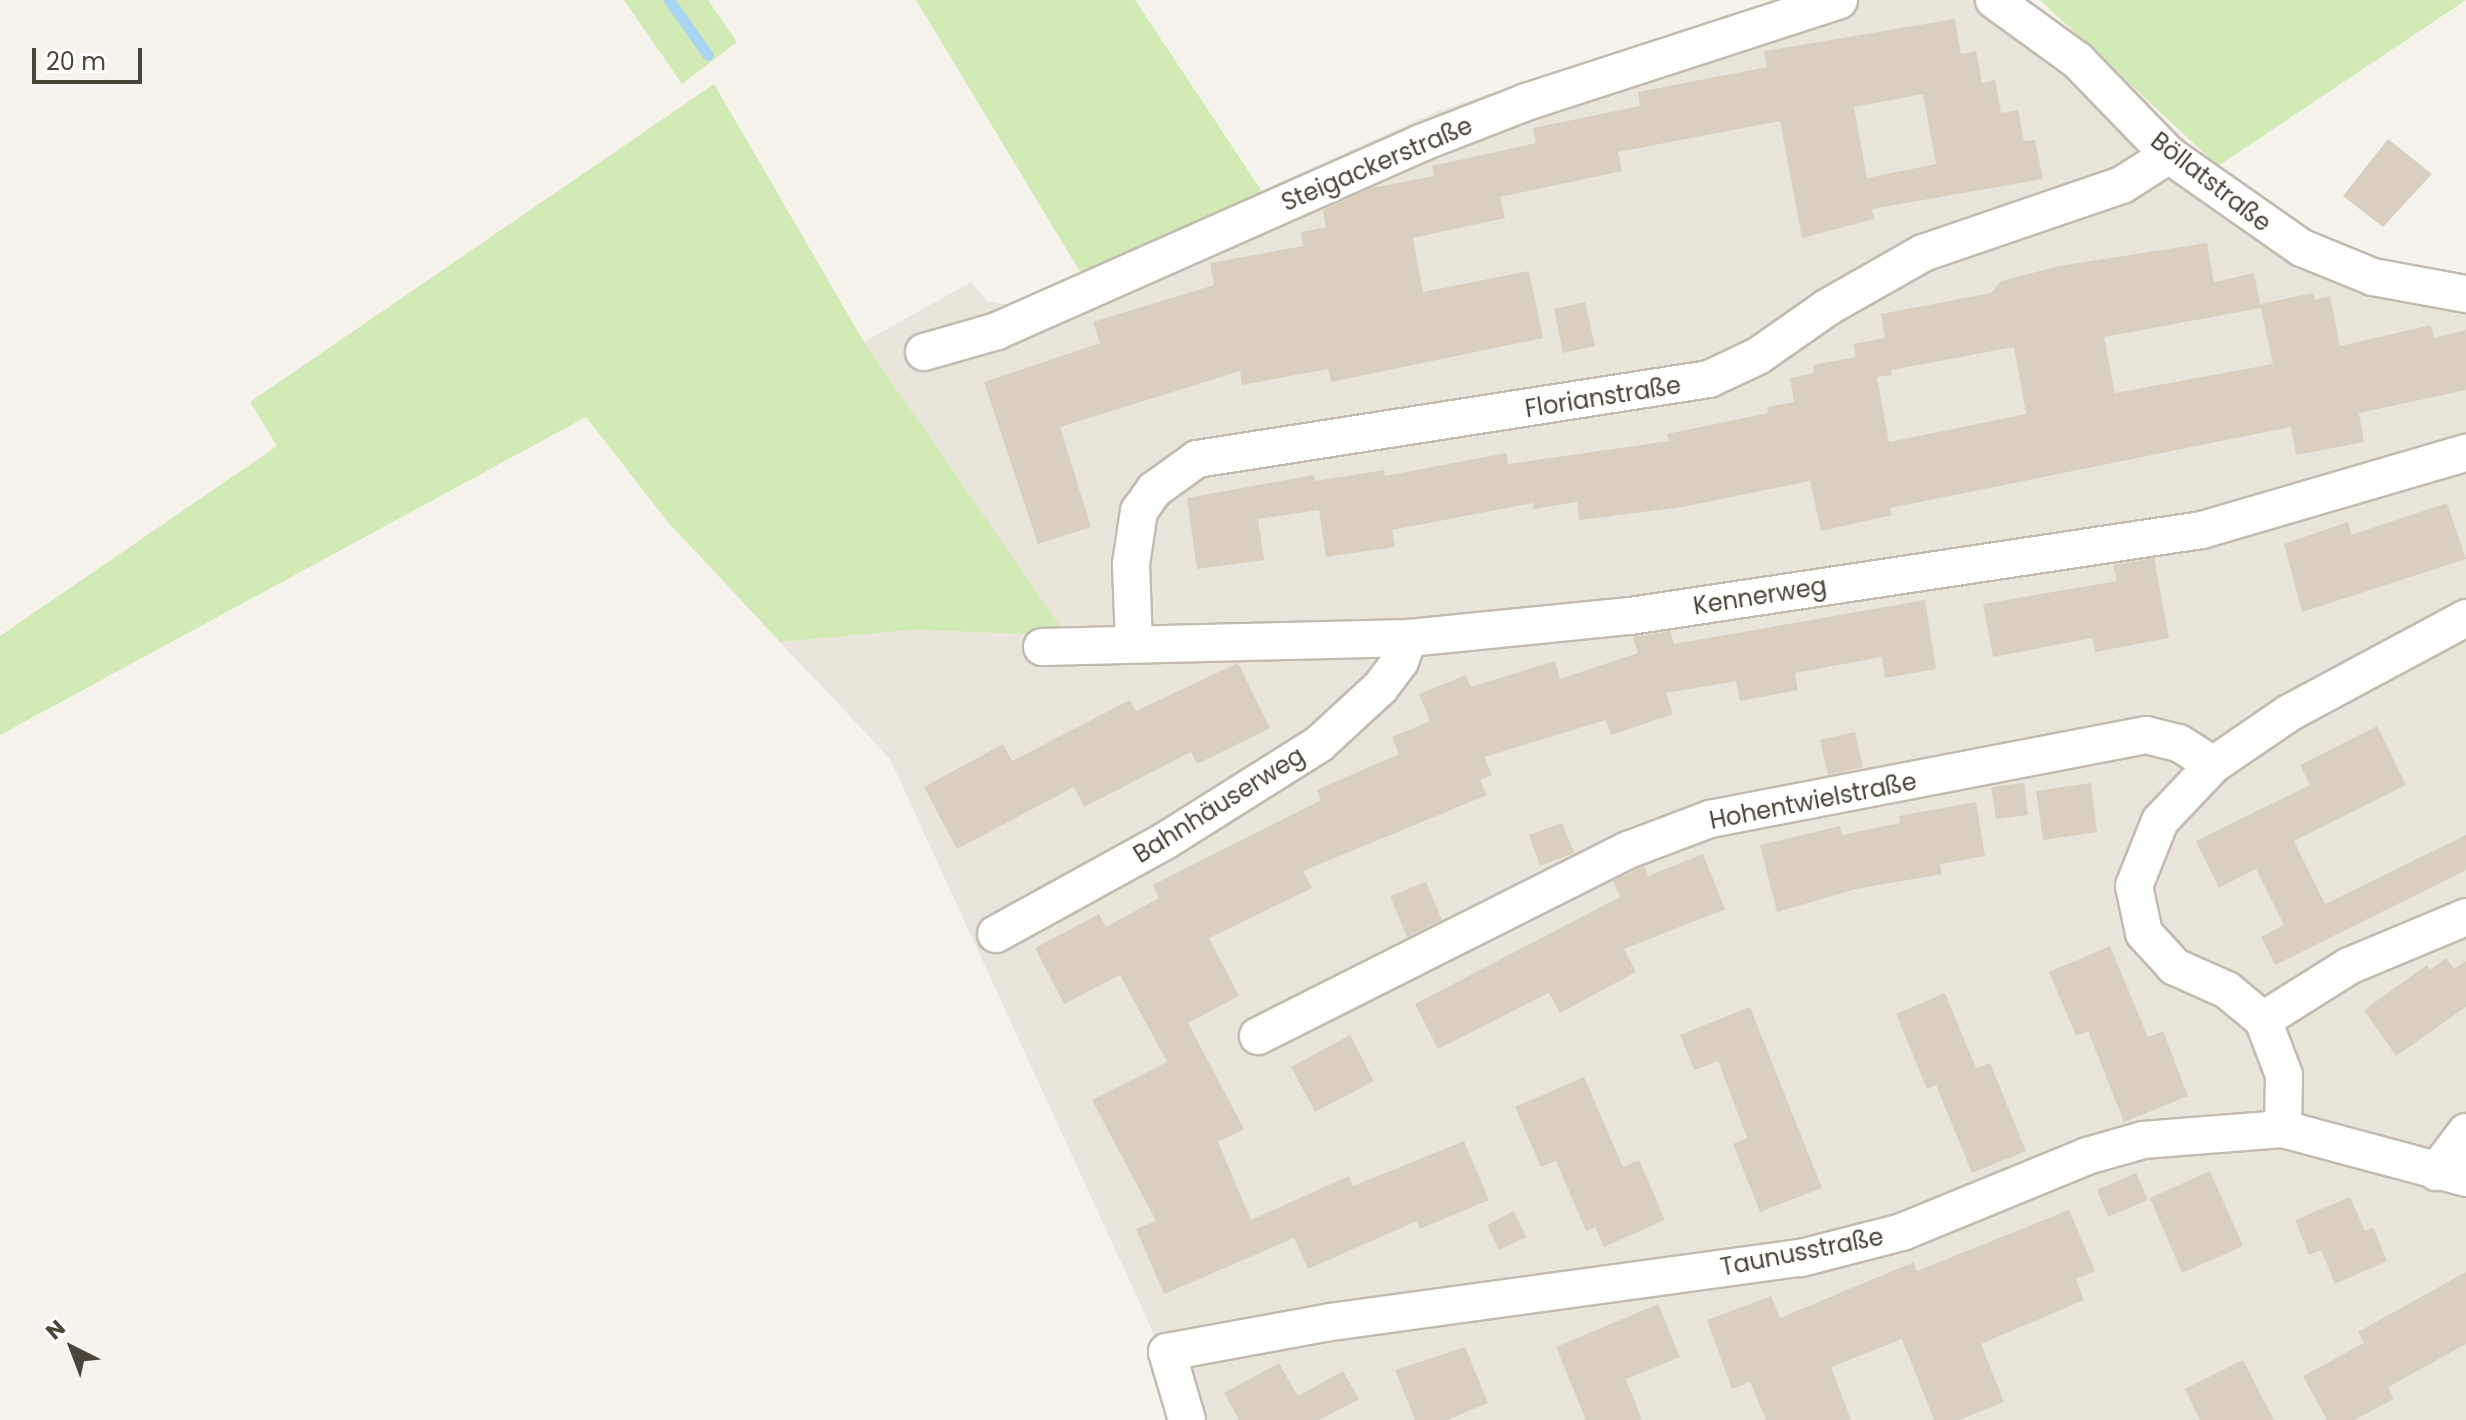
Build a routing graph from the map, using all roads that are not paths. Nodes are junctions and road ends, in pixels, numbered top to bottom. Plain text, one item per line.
1 (1839, 0) edge
2 (1994, 0) edge
3 (2169, 155) junction
4 (2466, 294) edge
5 (924, 352) dead end
6 (2466, 453) edge
7 (2466, 618) edge
8 (1409, 638) junction
9 (1134, 643) junction
10 (1042, 647) dead end
11 (2213, 765) junction
12 (2466, 917) edge
13 (996, 934) dead end
14 (2263, 1020) junction
15 (1258, 1036) dead end
16 (2283, 1129) junction
17 (2466, 1132) edge
18 (2451, 1175) edge
19 (1187, 1420) edge

1 - 5 street, Steigackerstraße
2 - 3 street, Böllatstraße
3 - 4 street, Böllatstraße
3 - 9 street, Florianstraße
6 - 8 street, Kennerweg
7 - 11 street
8 - 9 street, Kennerweg
8 - 13 street, Bahnhäuserweg
9 - 10 street, Kennerweg
11 - 14 street
11 - 15 street, Hohentwielstraße
12 - 14 street
14 - 16 street
16 - 18 street, Taunusstraße
16 - 19 street, Taunusstraße
17 - 18 street

